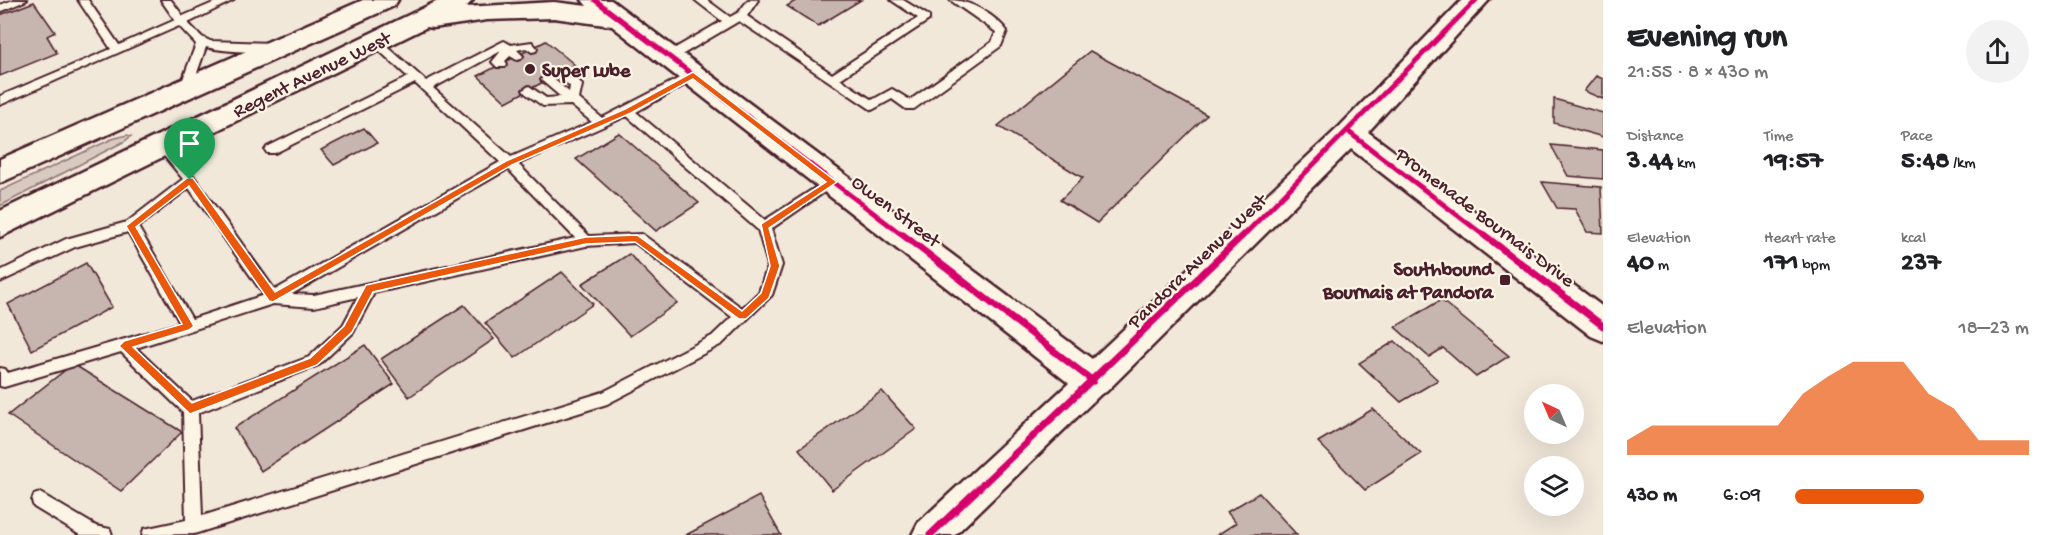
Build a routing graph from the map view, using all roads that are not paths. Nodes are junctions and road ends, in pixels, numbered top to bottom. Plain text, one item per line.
1 (22, 0) edge
2 (83, 0) edge
3 (166, 0) edge
4 (229, 0) edge
5 (385, 0) edge
6 (460, 0) edge
7 (595, 0) edge
8 (700, 0) edge
9 (896, 0) edge
10 (955, 0) edge
11 (1476, 0) edge
12 (749, 1) edge
13 (0, 9) edge
14 (620, 19) junction
15 (735, 19) junction
16 (181, 21) junction
17 (414, 22) junction
18 (376, 42) junction
19 (202, 43) junction
20 (281, 47) junction
21 (532, 48) dead end
22 (117, 50) junction
23 (513, 52) junction
24 (501, 64) dead end
25 (681, 66) junction
26 (561, 72) dead end
27 (832, 79) junction
28 (547, 80) dead end
29 (421, 82) junction
30 (185, 90) junction
31 (529, 90) dead end
32 (0, 101) edge
33 (573, 101) junction
34 (628, 111) junction
35 (601, 123) junction
36 (1350, 133) junction
37 (162, 146) junction
38 (271, 150) dead end
39 (509, 163) junction
40 (7, 166) edge
41 (190, 180) junction
42 (832, 182) junction
43 (0, 225) edge
44 (130, 226) junction
45 (764, 227) junction
46 (586, 241) junction
47 (0, 277) edge
48 (370, 288) junction
49 (273, 298) junction
50 (742, 316) junction
51 (189, 326) junction
52 (1603, 326) edge
53 (124, 346) junction
54 (0, 374) edge
55 (1093, 381) junction
56 (190, 409) junction
57 (40, 501) dead end
58 (194, 526) junction
59 (104, 535) edge
60 (150, 535) edge
61 (930, 535) edge

1 - 13 lane
2 - 22 lane
3 - 16 lane
4 - 16 lane
5 - 20 street, Regent Avenue West
6 - 17 street, Regent Avenue West
7 - 14 street, Owen Street
8 - 15 lane
9 - 27 lane
10 - 27 lane
11 - 36 street, Pandora Avenue West
12 - 15 lane
14 - 17 street
14 - 25 street, Owen Street
15 - 25 lane
15 - 27 lane
16 - 19 lane
16 - 22 lane
17 - 18 street, Regent Avenue West
18 - 29 lane
18 - 37 street, Regent Avenue West
19 - 20 lane
19 - 30 lane
20 - 30 street, Regent Avenue West
21 - 23 lane
22 - 32 lane
23 - 24 lane
23 - 29 lane
25 - 34 lane
25 - 42 street, Owen Street
26 - 33 lane
28 - 33 lane
29 - 38 lane
29 - 39 lane
30 - 40 street, Regent Avenue West
31 - 33 lane
33 - 35 lane
34 - 35 lane
34 - 45 lane
35 - 39 lane
36 - 52 street, Promenade Bournais Drive
36 - 55 street, Pandora Avenue West
37 - 41 lane
37 - 43 street, Regent Avenue West
39 - 46 lane
39 - 49 lane
41 - 44 lane
41 - 49 lane
42 - 45 lane
42 - 55 street, Owen Street
44 - 47 lane
44 - 51 lane
45 - 50 lane
46 - 48 lane
46 - 50 lane
48 - 49 lane
48 - 56 lane
49 - 51 lane
50 - 58 lane
51 - 53 lane
53 - 54 lane
53 - 56 lane
55 - 61 street, Pandora Avenue West
56 - 58 lane
57 - 59 lane
58 - 60 lane

